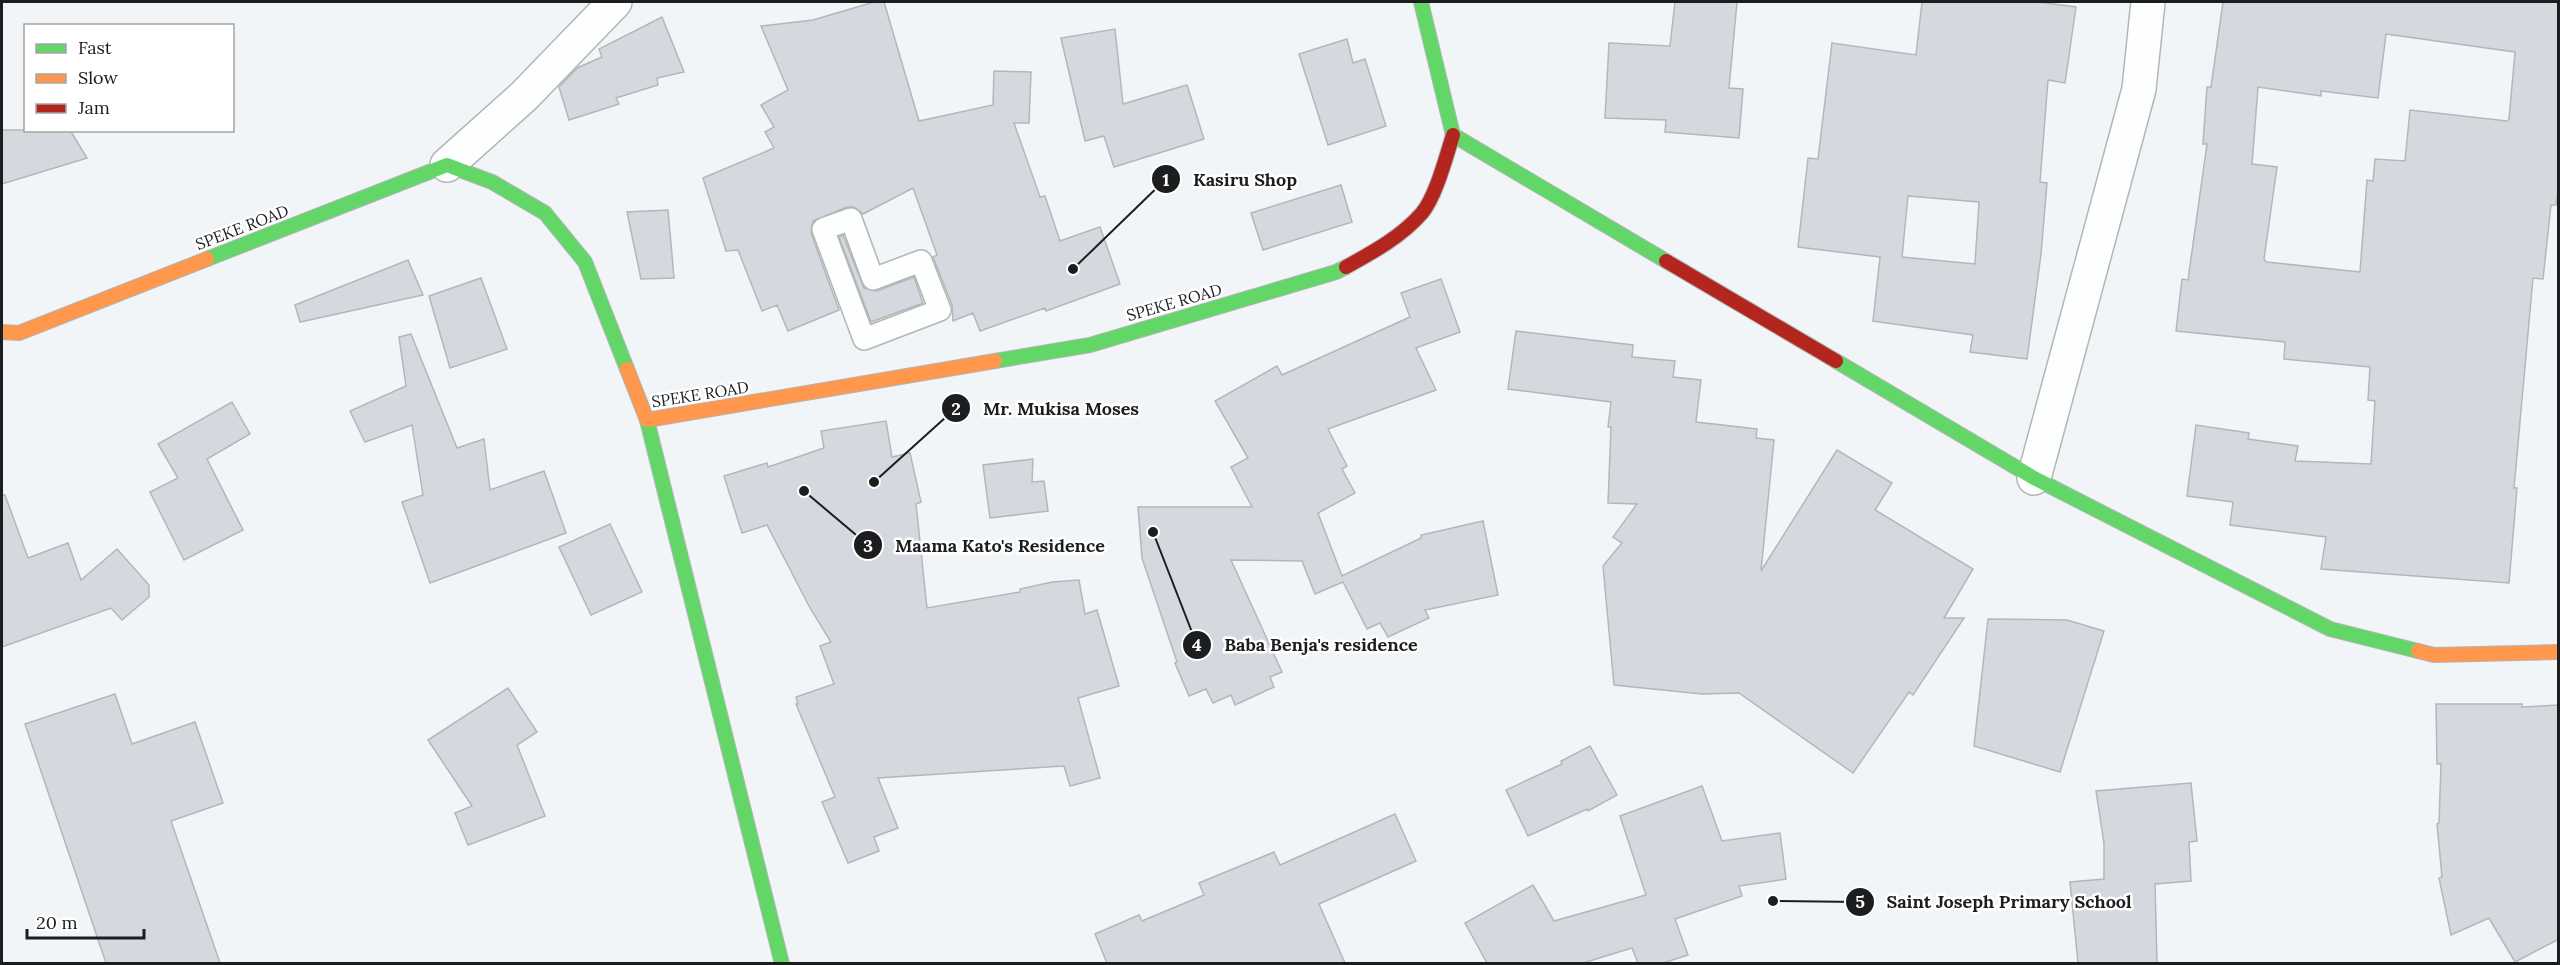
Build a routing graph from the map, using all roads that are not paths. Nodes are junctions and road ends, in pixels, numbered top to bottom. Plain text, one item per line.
1 (615, 2) edge
2 (1421, 2) edge
3 (2148, 2) edge
4 (1453, 135) junction
5 (447, 165) junction
6 (2, 332) edge
7 (864, 339) joint
8 (647, 420) junction
9 (2034, 478) junction
10 (2558, 644) edge
11 (782, 963) edge

1 - 5 street
2 - 4 street
3 - 9 street
4 - 8 street, SPEKE ROAD
4 - 9 street
5 - 6 street, SPEKE ROAD
5 - 8 street, SPEKE ROAD
7 - 7 lane
8 - 11 street
9 - 10 street

